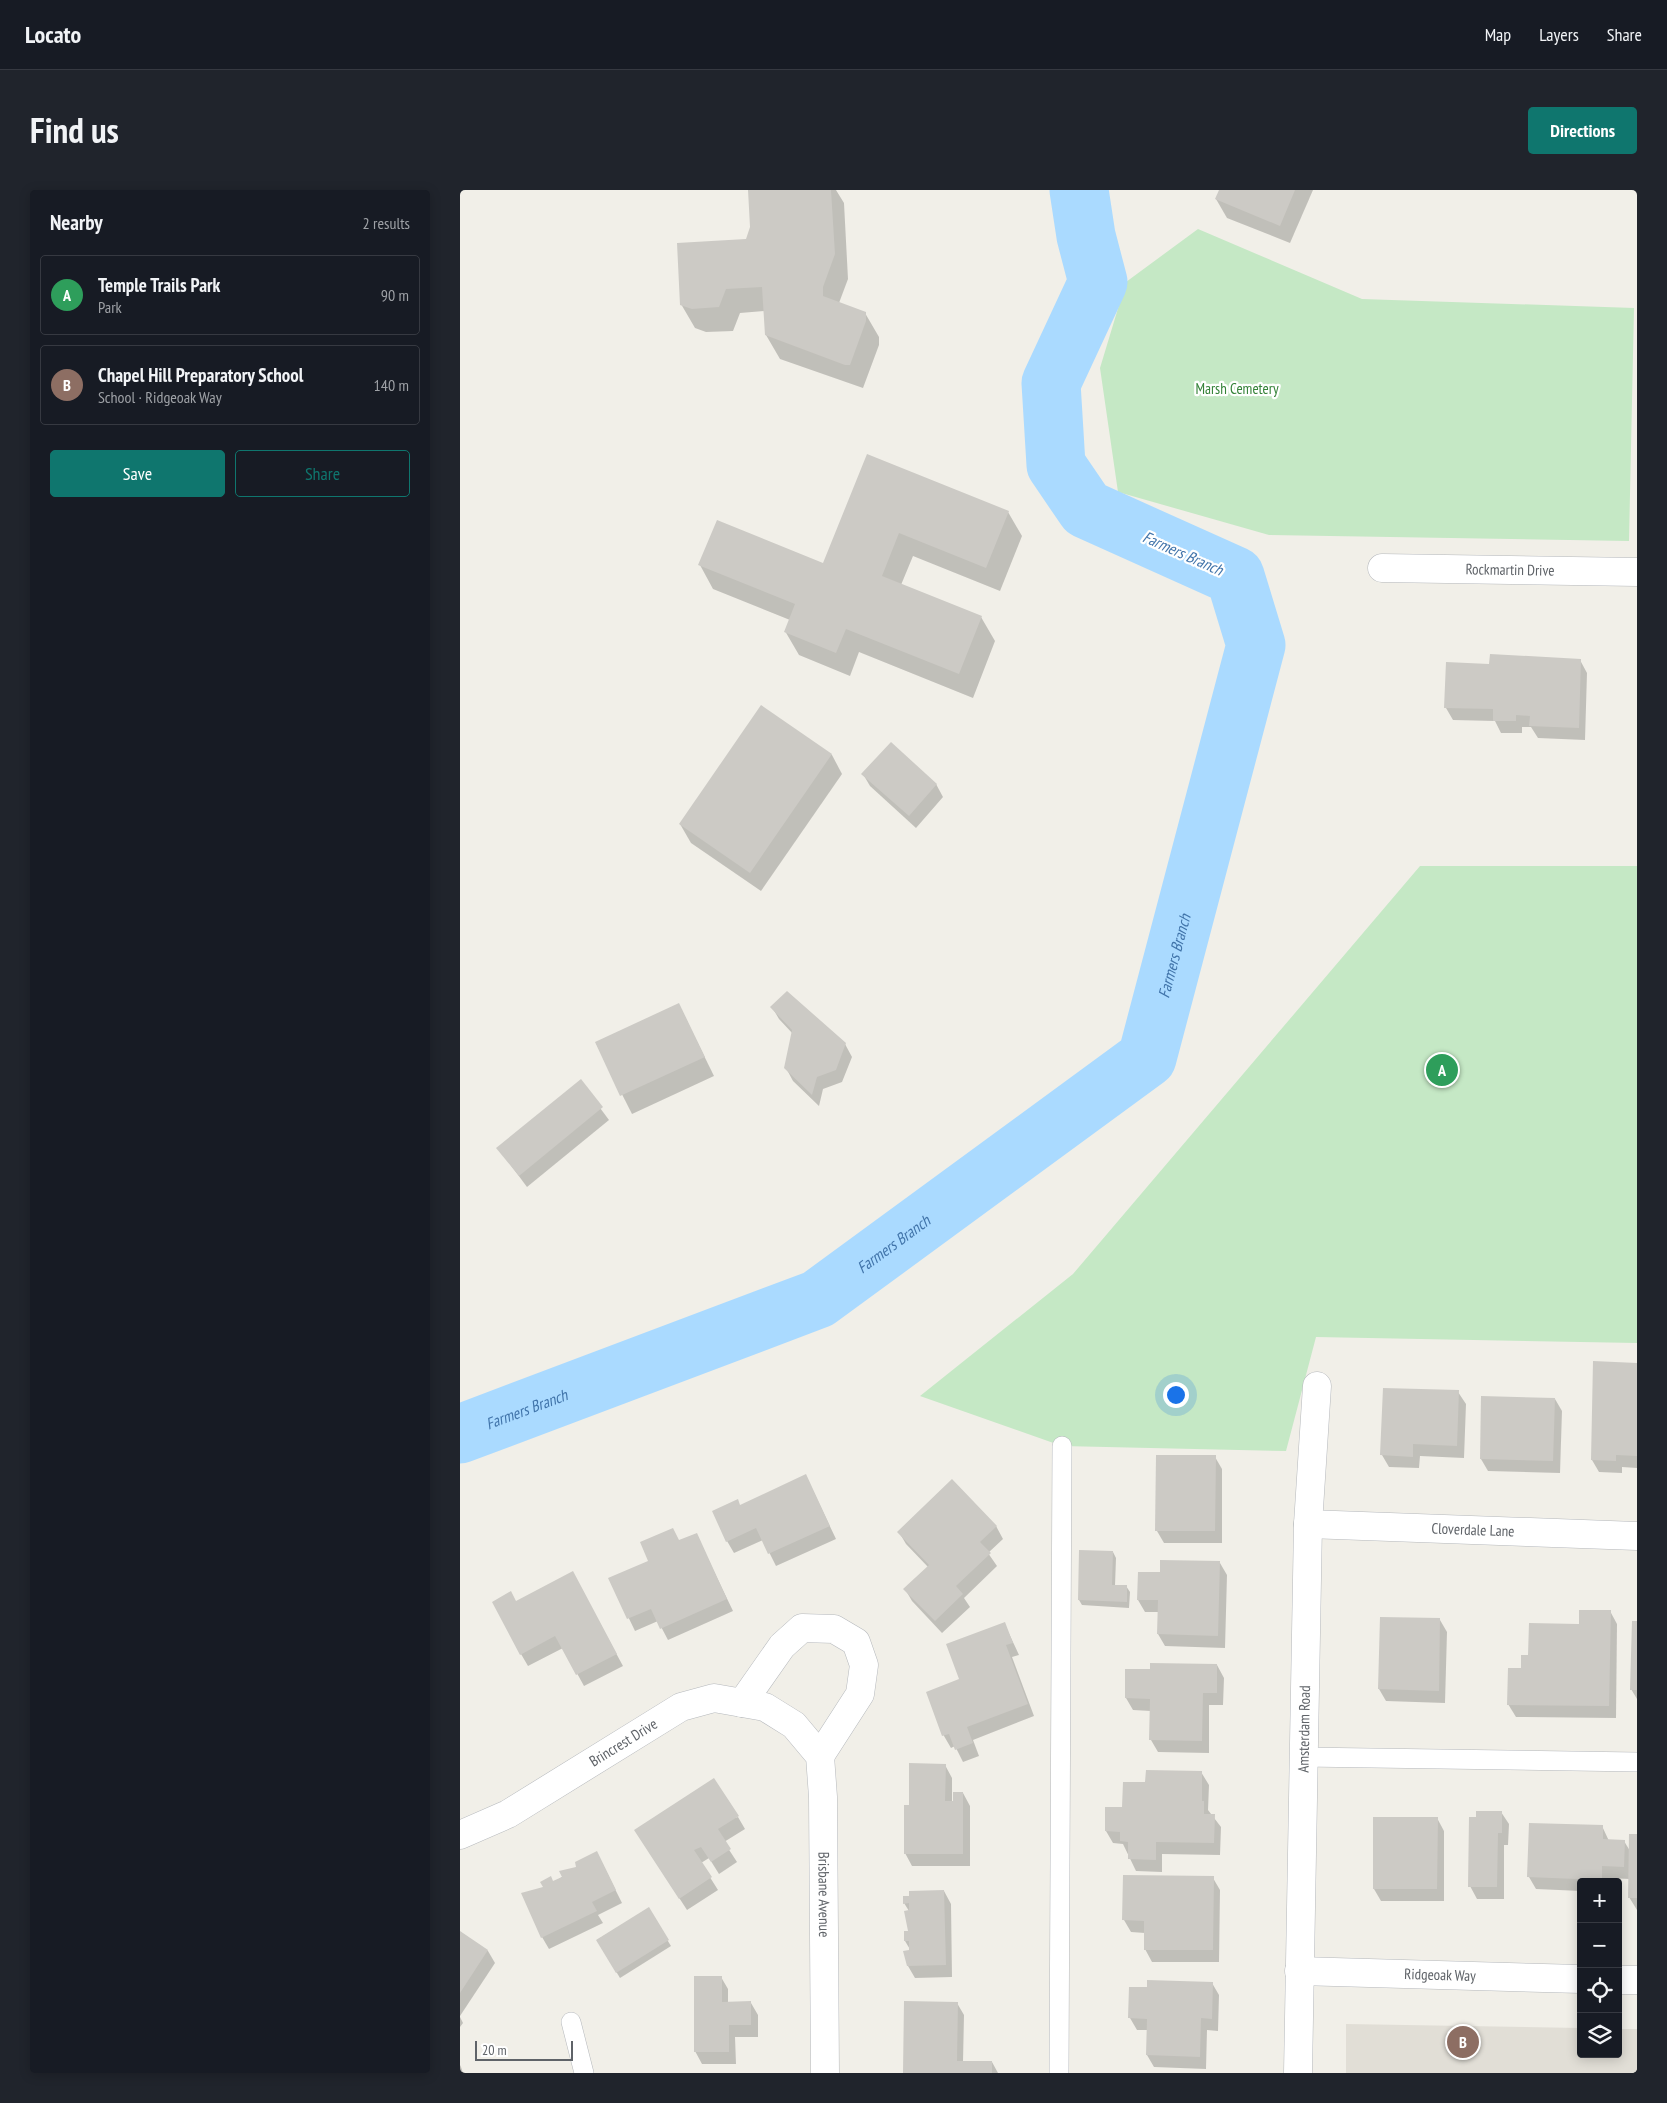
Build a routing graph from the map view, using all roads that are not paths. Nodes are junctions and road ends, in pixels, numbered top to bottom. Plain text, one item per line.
1 (1382, 568) dead end
2 (1637, 572) edge
3 (1317, 1386) dead end
4 (1062, 1446) dead end
5 (1308, 1524) junction
6 (1637, 1536) edge
7 (742, 1703) junction
8 (820, 1756) junction
9 (1303, 1758) junction
10 (1637, 1762) edge
11 (460, 1835) edge
12 (1299, 1971) junction
13 (1577, 1979) edge
14 (1622, 1980) edge
15 (1637, 1980) edge
16 (571, 2022) dead end
17 (584, 2073) edge
18 (825, 2073) edge
19 (1059, 2073) edge
20 (1298, 2073) edge

1 - 2 street, Rockmartin Drive
3 - 5 street, Amsterdam Road
4 - 19 lane
5 - 6 street, Cloverdale Lane
5 - 9 street, Amsterdam Road
7 - 8 street, Brincrest Drive
7 - 8 street
7 - 11 street, Brincrest Drive
8 - 18 street, Brisbane Avenue
9 - 10 lane
9 - 12 street, Amsterdam Road
12 - 13 street, Ridgeoak Way
12 - 20 street, Amsterdam Road
14 - 15 street
16 - 17 lane

